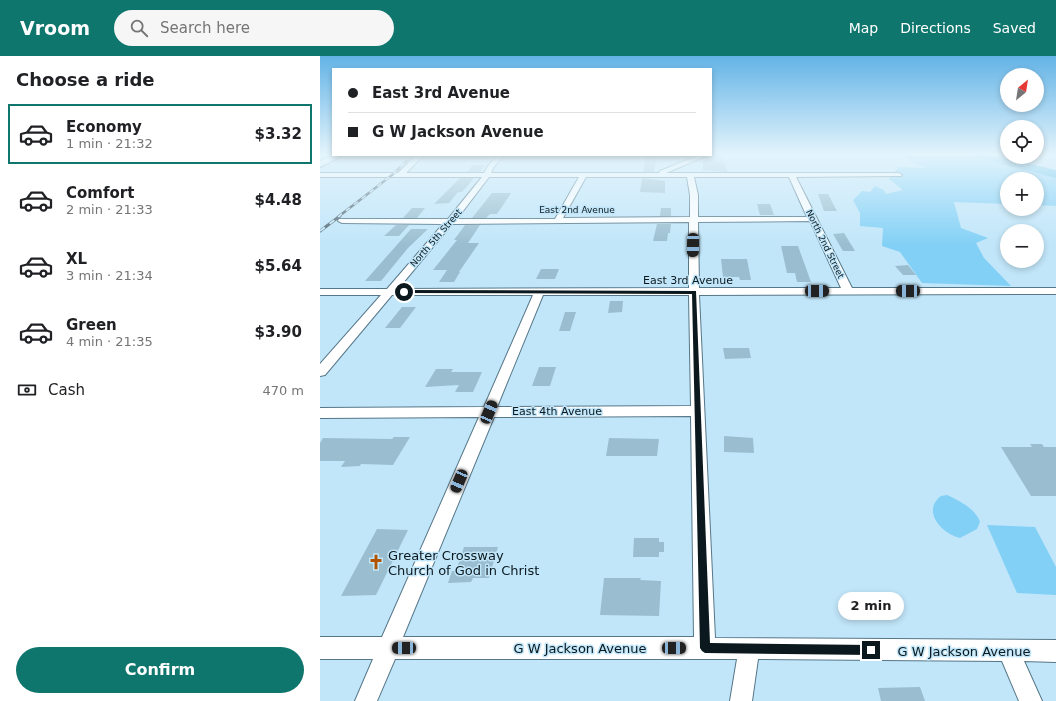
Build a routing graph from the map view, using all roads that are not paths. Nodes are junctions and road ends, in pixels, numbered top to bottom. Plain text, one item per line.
1 (480, 185) edge
2 (578, 185) edge
3 (692, 185) edge
4 (796, 185) edge
5 (813, 219) junction
6 (558, 220) junction
7 (694, 220) junction
8 (342, 221) dead end
9 (450, 222) junction
10 (389, 291) junction
11 (848, 291) junction
12 (1056, 291) edge
13 (320, 292) edge
14 (694, 292) junction
15 (539, 293) junction
16 (320, 372) edge
17 (698, 411) junction
18 (489, 412) junction
19 (320, 413) edge
20 (320, 648) edge
21 (388, 648) junction
22 (705, 648) junction
23 (749, 649) junction
24 (1008, 651) junction
25 (1056, 651) edge
26 (366, 701) edge
27 (741, 701) edge
28 (1031, 701) edge

1 - 9 street, North 5th Street
2 - 6 street
3 - 7 street
4 - 5 street, North 2nd Street
5 - 7 street, East 2nd Avenue
5 - 11 street, North 2nd Street
6 - 7 street, East 2nd Avenue
6 - 9 street, East 2nd Avenue
7 - 14 street
8 - 9 street, East 2nd Avenue
9 - 10 street, North 5th Street
10 - 13 street, East 3rd Avenue
10 - 15 street, East 3rd Avenue
10 - 16 street, North 5th Street
11 - 12 street, East 3rd Avenue
11 - 14 street, East 3rd Avenue
14 - 15 street, East 3rd Avenue
14 - 17 street
15 - 18 street
17 - 18 street, East 4th Avenue
17 - 22 street
18 - 19 street, East 4th Avenue
18 - 21 street
20 - 21 street, G W Jackson Avenue
21 - 22 street, G W Jackson Avenue
21 - 26 street
22 - 23 street, G W Jackson Avenue
23 - 24 street, G W Jackson Avenue
23 - 27 street
24 - 25 street, G W Jackson Avenue
24 - 28 street

